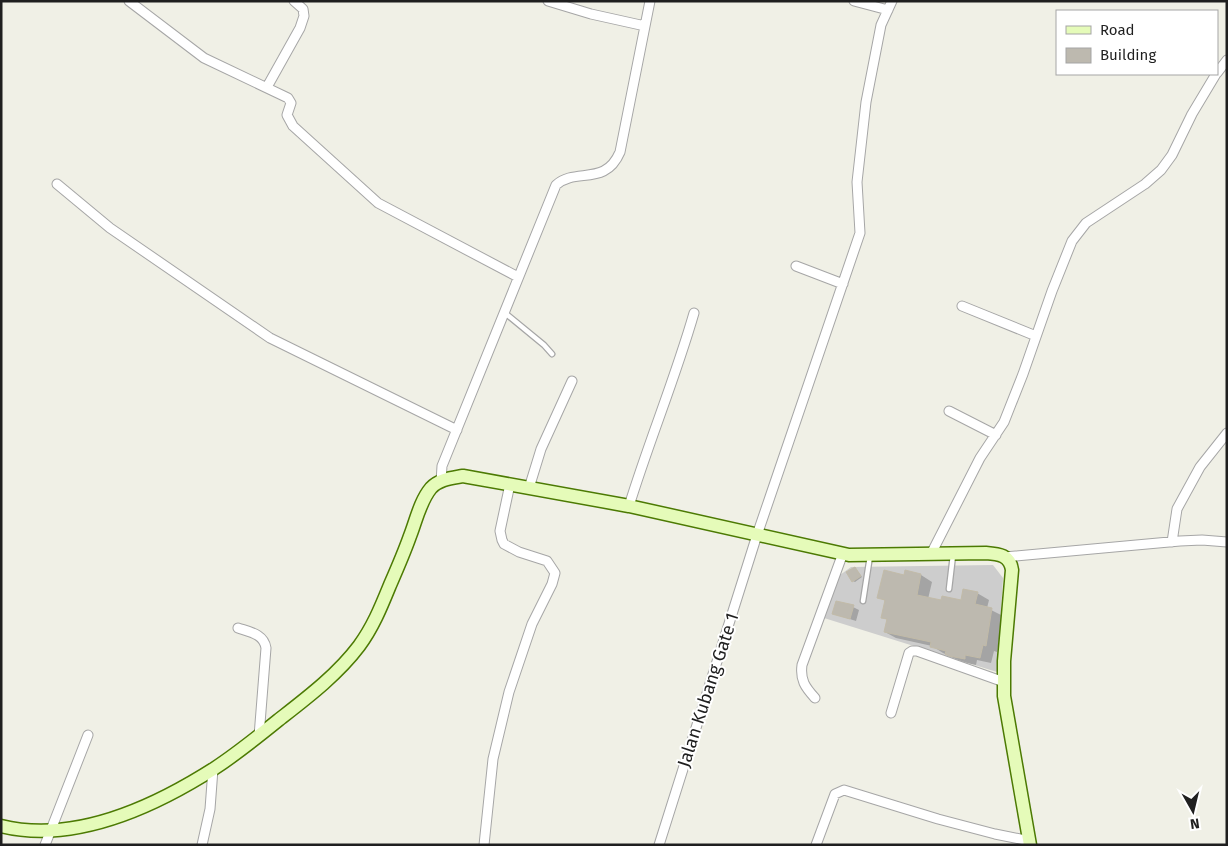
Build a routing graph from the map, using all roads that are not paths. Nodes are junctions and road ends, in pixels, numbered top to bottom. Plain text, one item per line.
1 (129, 1) edge
2 (294, 1) edge
3 (548, 1) edge
4 (650, 1) edge
5 (854, 1) edge
6 (890, 6) edge
7 (645, 26) junction
8 (1227, 60) edge
9 (1218, 71) edge
10 (1215, 75) edge
11 (267, 87) junction
12 (57, 184) dead end
13 (796, 266) dead end
14 (518, 277) junction
15 (844, 284) junction
16 (962, 306) dead end
17 (504, 312) junction
18 (694, 313) dead end
19 (1036, 336) junction
20 (552, 354) dead end
21 (572, 381) dead end
22 (949, 412) dead end
23 (457, 430) junction
24 (1227, 433) edge
25 (996, 435) junction
26 (441, 482) junction
27 (510, 484) junction
28 (529, 488) junction
29 (629, 506) junction
30 (757, 535) junction
31 (1172, 542) junction
32 (1227, 542) edge
33 (843, 553) junction
34 (931, 554) junction
35 (954, 554) junction
36 (871, 555) junction
37 (1005, 557) junction
38 (949, 589) dead end
39 (863, 601) dead end
40 (238, 628) dead end
41 (1004, 682) junction
42 (815, 698) dead end
43 (891, 713) dead end
44 (88, 735) dead end
45 (259, 736) junction
46 (213, 769) junction
47 (1, 826) edge
48 (50, 831) junction
49 (1030, 843) edge
50 (45, 845) edge
51 (202, 845) edge
52 (484, 845) edge
53 (659, 845) edge
54 (816, 845) edge

1 - 11 street
2 - 11 street
3 - 7 street
4 - 7 street
5 - 6 street
6 - 15 street, Jalan Kubang Gate 1
7 - 14 street
8 - 9 street
10 - 19 street
11 - 14 street
12 - 23 street
13 - 15 street
14 - 17 street
15 - 30 street, Jalan Kubang Gate 1
16 - 19 street
17 - 20 lane
17 - 23 street
18 - 29 street
19 - 25 street
21 - 28 street
22 - 25 street
23 - 26 street
24 - 31 street
25 - 34 street
26 - 27 street
26 - 45 street
27 - 28 street
27 - 52 street
28 - 29 street
29 - 30 street
30 - 33 street
30 - 53 street, Jalan Kubang Gate 1
31 - 32 street
31 - 37 street
33 - 36 street
33 - 42 street
34 - 35 street
34 - 36 street
35 - 37 street
35 - 38 lane
36 - 39 lane
37 - 41 street
40 - 45 street
41 - 43 street
41 - 49 street
44 - 48 street
45 - 46 street
46 - 48 street
46 - 51 street
47 - 48 street
48 - 50 street
49 - 54 street

